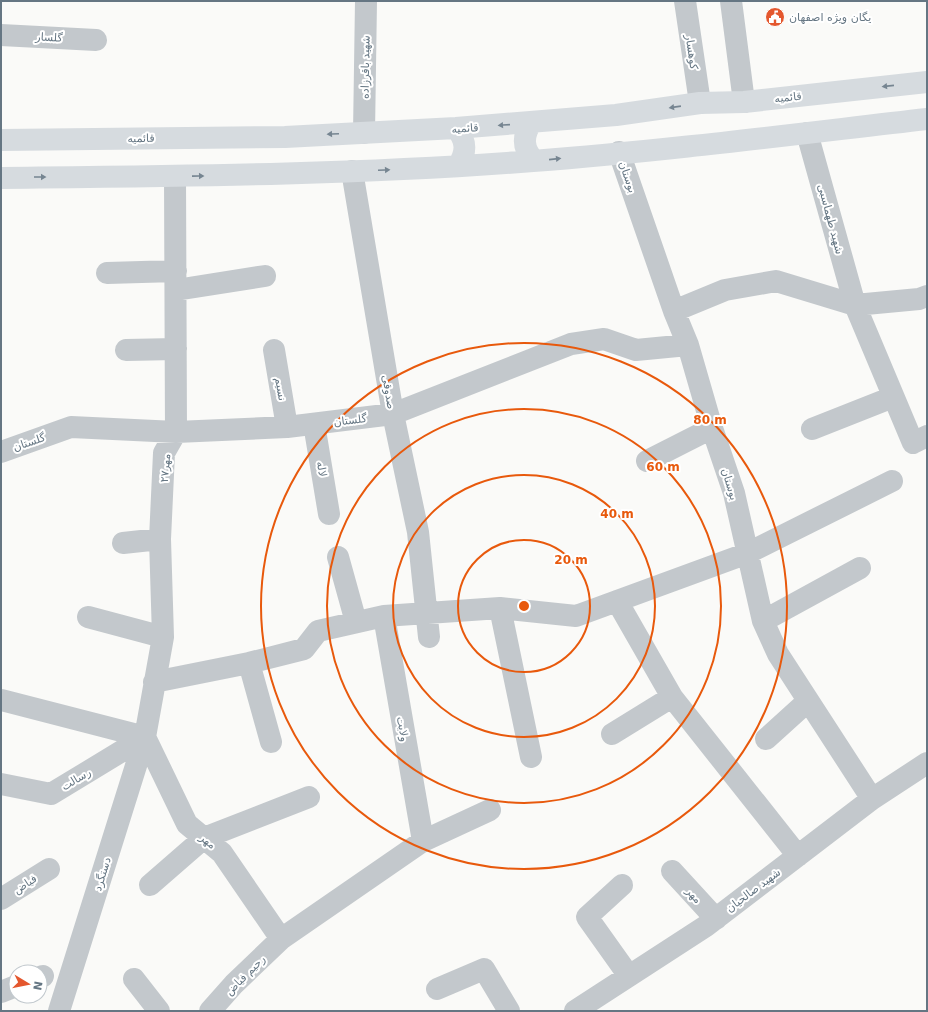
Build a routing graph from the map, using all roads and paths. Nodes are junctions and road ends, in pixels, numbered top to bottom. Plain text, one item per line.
1 (366, 1) edge
2 (685, 1) edge
3 (731, 1) edge
4 (1, 35) edge
5 (96, 40) dead end
6 (927, 82) edge
7 (744, 102) junction
8 (700, 103) junction
9 (927, 120) edge
10 (531, 123) junction
11 (456, 128) junction
12 (364, 133) junction
13 (807, 133) junction
14 (1, 140) edge
15 (619, 152) junction
16 (534, 161) junction
17 (458, 166) junction
18 (352, 171) junction
19 (175, 176) junction
20 (1, 178) edge
21 (107, 273) dead end
22 (265, 276) dead end
23 (176, 281) junction
24 (927, 296) edge
25 (855, 305) junction
26 (674, 311) junction
27 (688, 345) junction
28 (176, 349) junction
29 (126, 350) dead end
30 (274, 350) dead end
31 (893, 397) junction
32 (393, 414) junction
33 (314, 424) junction
34 (287, 427) junction
35 (712, 428) junction
36 (812, 429) dead end
37 (176, 432) junction
38 (927, 436) edge
39 (1, 452) edge
40 (647, 461) dead end
41 (892, 480) dead end
42 (329, 514) dead end
43 (160, 539) junction
44 (123, 543) dead end
45 (748, 553) junction
46 (338, 557) dead end
47 (860, 568) dead end
48 (617, 601) junction
49 (500, 608) junction
50 (428, 612) junction
51 (384, 616) junction
52 (88, 617) dead end
53 (763, 621) junction
54 (356, 622) junction
55 (429, 636) dead end
56 (163, 637) junction
57 (249, 662) junction
58 (154, 682) junction
59 (672, 697) junction
60 (1, 700) edge
61 (808, 701) junction
62 (612, 734) dead end
63 (145, 737) junction
64 (766, 739) dead end
65 (271, 742) dead end
66 (531, 757) dead end
67 (927, 763) edge
68 (1, 784) edge
69 (309, 797) dead end
70 (872, 799) junction
71 (490, 810) dead end
72 (204, 838) junction
73 (423, 841) junction
74 (798, 856) junction
75 (49, 868) dead end
76 (672, 872) dead end
77 (150, 884) dead end
78 (622, 885) dead end
79 (1, 899) edge
80 (716, 919) junction
81 (281, 939) junction
82 (629, 976) junction
83 (134, 979) dead end
84 (437, 989) dead end
85 (59, 1011) edge
86 (159, 1011) edge
87 (210, 1011) edge
88 (509, 1011) edge
89 (575, 1011) edge

1 - 12 street, شهید باقرزاده
2 - 8 street, کوهسار
3 - 7 street
4 - 5 street, گلسار
6 -> 7 main road, قائمیه
7 - 8 main road, قائمیه
8 -> 10 main road, قائمیه
9 - 13 main road
10 -> 11 main road, قائمیه
10 - 16 main road
11 - 12 main road, قائمیه
11 - 17 main road
12 -> 14 main road, قائمیه
13 - 15 main road
13 - 25 street, شهید طهماسبی
16 -> 15 main road
15 - 26 street, بوستان
16 - 17 main road
18 -> 17 main road
19 -> 18 main road
18 - 32 street, صدوقی
20 -> 19 main road
19 - 23 street, مهر۲۷
21 - 23 street
22 - 23 street
23 - 28 street, مهر۲۷
24 - 25 street
25 - 26 street
25 - 31 street, شهید طهماسبی
26 - 27 street, بوستان
27 - 32 street, گلستان
27 - 35 street, بوستان
28 - 29 street
28 - 37 street, مهر۲۷
30 - 34 street, نسیم
31 - 36 street
31 - 38 street, شهید طهماسبی
32 - 33 street, گلستان
32 - 50 street, صدوقی
33 - 34 street, گلستان
33 - 42 street, لاله
34 - 37 street, گلستان
35 - 40 street
35 - 45 street, بوستان
37 - 39 street, گلستان
37 - 43 street, مهر۲۷
41 - 45 street
43 - 44 street
43 - 56 street, مهر۲۷
45 - 48 street
45 - 53 street, بوستان
46 - 54 street
47 - 53 street
48 - 49 street
48 - 59 street
49 - 50 street
49 - 66 street
50 - 51 street
50 - 55 street, صدوقی
51 - 54 street
51 - 73 street, ولایت
52 - 56 street
53 - 61 street, بوستان
54 - 57 street
56 - 58 street, مهر۲۷
57 - 58 street
57 - 65 street
58 - 63 street, مهر۲۷
59 - 62 street
59 - 74 street
60 - 63 street
61 - 64 street
61 - 70 street, بوستان
63 - 68 street, رسالت
63 - 72 street, مهر
63 - 85 street, دستگرد
67 - 70 street, شهید صالحیان
69 - 72 street
70 - 74 street, شهید صالحیان
71 - 73 street
72 - 77 street
72 - 81 street, مهر
73 - 81 street
74 - 80 street, شهید صالحیان
75 - 79 street, فیاض
76 - 80 street, مهر
78 - 82 street
80 - 82 street, شهید صالحیان
81 - 87 street, رحیم فیاض
82 - 89 street, شهید صالحیان
83 - 86 street
84 - 88 street

